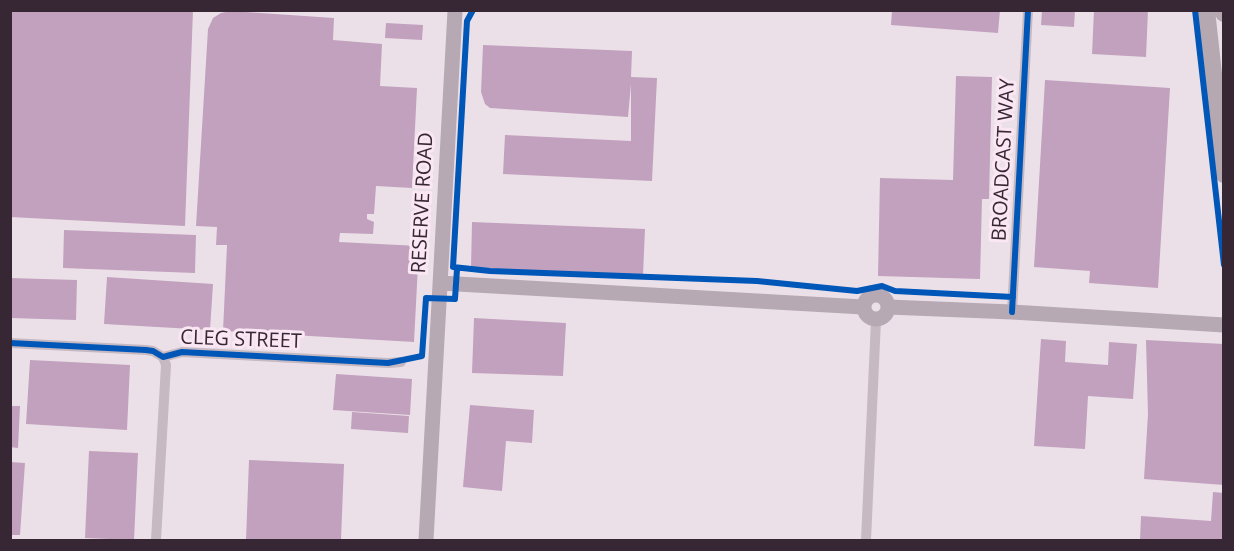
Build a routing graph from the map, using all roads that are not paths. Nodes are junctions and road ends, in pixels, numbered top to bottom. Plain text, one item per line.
1 (1028, 10) edge
2 (1206, 10) edge
3 (455, 11) edge
4 (1224, 174) edge
5 (440, 283) junction
6 (863, 307) junction
7 (888, 307) junction
8 (1012, 312) junction
9 (876, 320) junction
10 (1224, 325) edge
11 (10, 343) edge
12 (163, 357) junction
13 (401, 362) dead end
14 (156, 540) edge
15 (426, 540) edge
16 (866, 540) edge

1 - 8 street, BROADCAST WAY
2 - 4 main road
3 - 5 street, RESERVE ROAD
5 - 6 street
5 - 15 street, RESERVE ROAD
6 - 7 street
6 - 9 street
7 - 8 street
7 - 9 street
8 - 10 street
9 - 16 street
11 - 12 street, CLEG STREET
12 - 13 street, CLEG STREET
12 - 14 street

